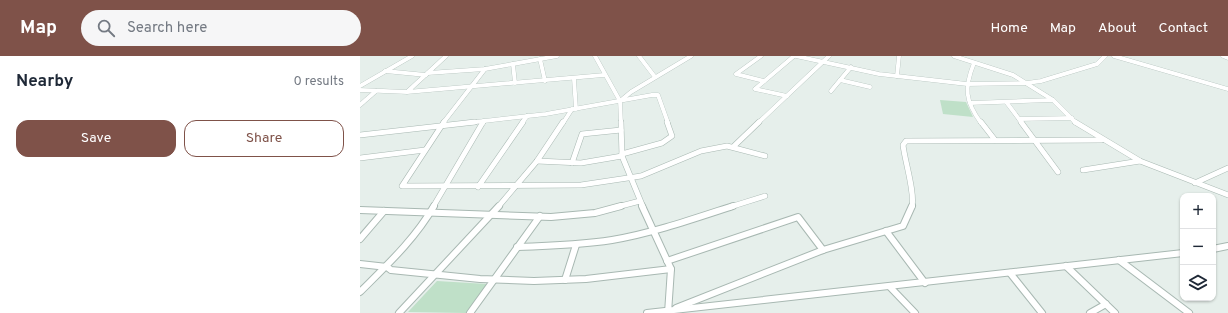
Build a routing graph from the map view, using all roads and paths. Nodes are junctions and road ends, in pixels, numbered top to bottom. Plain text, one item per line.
1 (412, 56) edge
2 (417, 56) edge
3 (446, 56) edge
4 (557, 56) edge
5 (595, 56) edge
6 (640, 56) edge
7 (691, 56) edge
8 (761, 56) edge
9 (795, 56) edge
10 (829, 56) edge
11 (898, 56) edge
12 (954, 56) edge
13 (1105, 56) edge
14 (1114, 56) edge
15 (1121, 56) edge
16 (1223, 56) edge
17 (1228, 58) edge
18 (540, 59) junction
19 (403, 61) junction
20 (823, 61) junction
21 (974, 63) junction
22 (513, 64) junction
23 (851, 67) junction
24 (485, 69) junction
25 (385, 71) junction
26 (427, 74) junction
27 (604, 75) junction
28 (897, 76) junction
29 (655, 77) junction
30 (574, 79) junction
31 (840, 80) junction
32 (545, 81) junction
33 (764, 81) junction
34 (515, 83) junction
35 (1027, 83) junction
36 (966, 84) junction
37 (360, 86) edge
38 (472, 87) junction
39 (870, 87) dead end
40 (1228, 88) edge
41 (360, 90) edge
42 (376, 91) junction
43 (831, 91) dead end
44 (407, 92) junction
45 (787, 96) junction
46 (1053, 100) junction
47 (620, 101) junction
48 (970, 103) junction
49 (1007, 103) junction
50 (360, 105) edge
51 (574, 109) junction
52 (527, 116) junction
53 (1072, 118) junction
54 (1019, 119) junction
55 (484, 121) junction
56 (441, 126) junction
57 (621, 130) junction
58 (361, 136) edge
59 (995, 140) junction
60 (1035, 140) junction
61 (1102, 140) junction
62 (733, 147) junction
63 (425, 150) junction
64 (622, 155) junction
65 (765, 156) dead end
66 (360, 158) edge
67 (537, 161) junction
68 (1140, 161) junction
69 (572, 163) junction
70 (1228, 168) edge
71 (1083, 170) dead end
72 (1058, 172) dead end
73 (632, 178) junction
74 (1195, 183) junction
75 (444, 186) junction
76 (478, 187) junction
77 (514, 187) junction
78 (1228, 195) edge
79 (765, 196) dead end
80 (640, 201) junction
81 (360, 210) edge
82 (384, 211) junction
83 (429, 214) junction
84 (492, 214) junction
85 (540, 216) junction
86 (654, 230) junction
87 (886, 231) junction
88 (360, 239) edge
89 (576, 245) junction
90 (1228, 246) edge
91 (517, 247) junction
92 (1216, 248) edge
93 (823, 250) junction
94 (1180, 253) edge
95 (1119, 260) junction
96 (667, 261) junction
97 (360, 264) edge
98 (1066, 266) junction
99 (387, 267) junction
100 (671, 269) junction
101 (1010, 273) junction
102 (435, 274) junction
103 (494, 280) junction
104 (566, 280) junction
105 (925, 283) junction
106 (890, 286) junction
107 (360, 292) edge
108 (1106, 304) junction
109 (668, 312) edge
110 (399, 313) edge
111 (470, 313) edge
112 (647, 313) edge
113 (915, 313) edge
114 (1042, 313) edge
115 (1090, 313) edge
116 (1116, 313) edge
117 (1189, 313) edge

1 - 19 street
2 - 19 street
3 - 26 street
4 - 18 street
5 - 27 street
6 - 29 street
7 - 29 street
8 - 33 street
9 - 20 street
9 - 33 street
10 - 20 street
11 - 28 street
12 - 21 street
13 - 35 street
14 - 40 street
15 - 40 street
16 - 17 street
18 - 22 street
18 - 32 street
19 - 25 street
20 - 23 street
20 - 45 street
21 - 35 street
21 - 36 street
22 - 24 street
22 - 34 street
23 - 28 street
23 - 31 street
24 - 26 street
24 - 38 street
25 - 26 street
25 - 37 street
26 - 44 street
27 - 30 street
27 - 47 street
28 - 36 street
29 - 47 street
30 - 32 street
30 - 51 street
31 - 39 street
31 - 43 street
32 - 34 street
33 - 45 street
34 - 38 street
35 - 36 street
35 - 46 street
36 - 48 street
38 - 44 street
38 - 56 street
41 - 42 street
42 - 44 street
42 - 50 street
45 - 62 street
46 - 49 street
46 - 53 street
47 - 51 street
47 - 57 street
47 - 64 street
48 - 49 street
48 - 59 street
49 - 54 street
51 - 52 street
51 - 67 street
52 - 55 street
52 - 76 street
53 - 54 street
53 - 61 street
54 - 60 street
55 - 56 street
55 - 75 street
56 - 58 street
56 - 63 street
57 - 64 street
57 - 69 street
59 - 60 street
59 - 87 street
60 - 61 street
60 - 72 street
61 - 68 street
62 - 65 street
62 - 73 street
63 - 66 street
63 - 75 street
64 - 69 street
64 - 73 street
67 - 69 street
67 - 77 street
68 - 71 street
68 - 74 street
70 - 74 street
73 - 77 street
73 - 80 street
74 - 78 street
75 - 76 street
75 - 83 street
76 - 77 street
77 - 84 street
79 - 86 street
80 - 85 street
80 - 86 street
81 - 82 street
82 - 83 street
82 - 88 street
83 - 84 street
83 - 99 street
84 - 85 street
84 - 102 street
85 - 91 street
86 - 89 street
86 - 96 street
87 - 93 street
87 - 105 street
89 - 91 street
89 - 104 street
90 - 92 street
91 - 103 street
93 - 96 street
93 - 109 street
94 - 95 street
95 - 98 street
95 - 117 street
96 - 100 street
97 - 99 street
98 - 101 street
98 - 108 street
99 - 102 street
99 - 107 street
100 - 104 street
100 - 109 street
101 - 105 street
101 - 114 street
102 - 103 street
102 - 110 street
103 - 104 street
103 - 111 street
105 - 106 street
106 - 109 street
106 - 113 street
108 - 115 street
108 - 116 street
109 - 112 street

